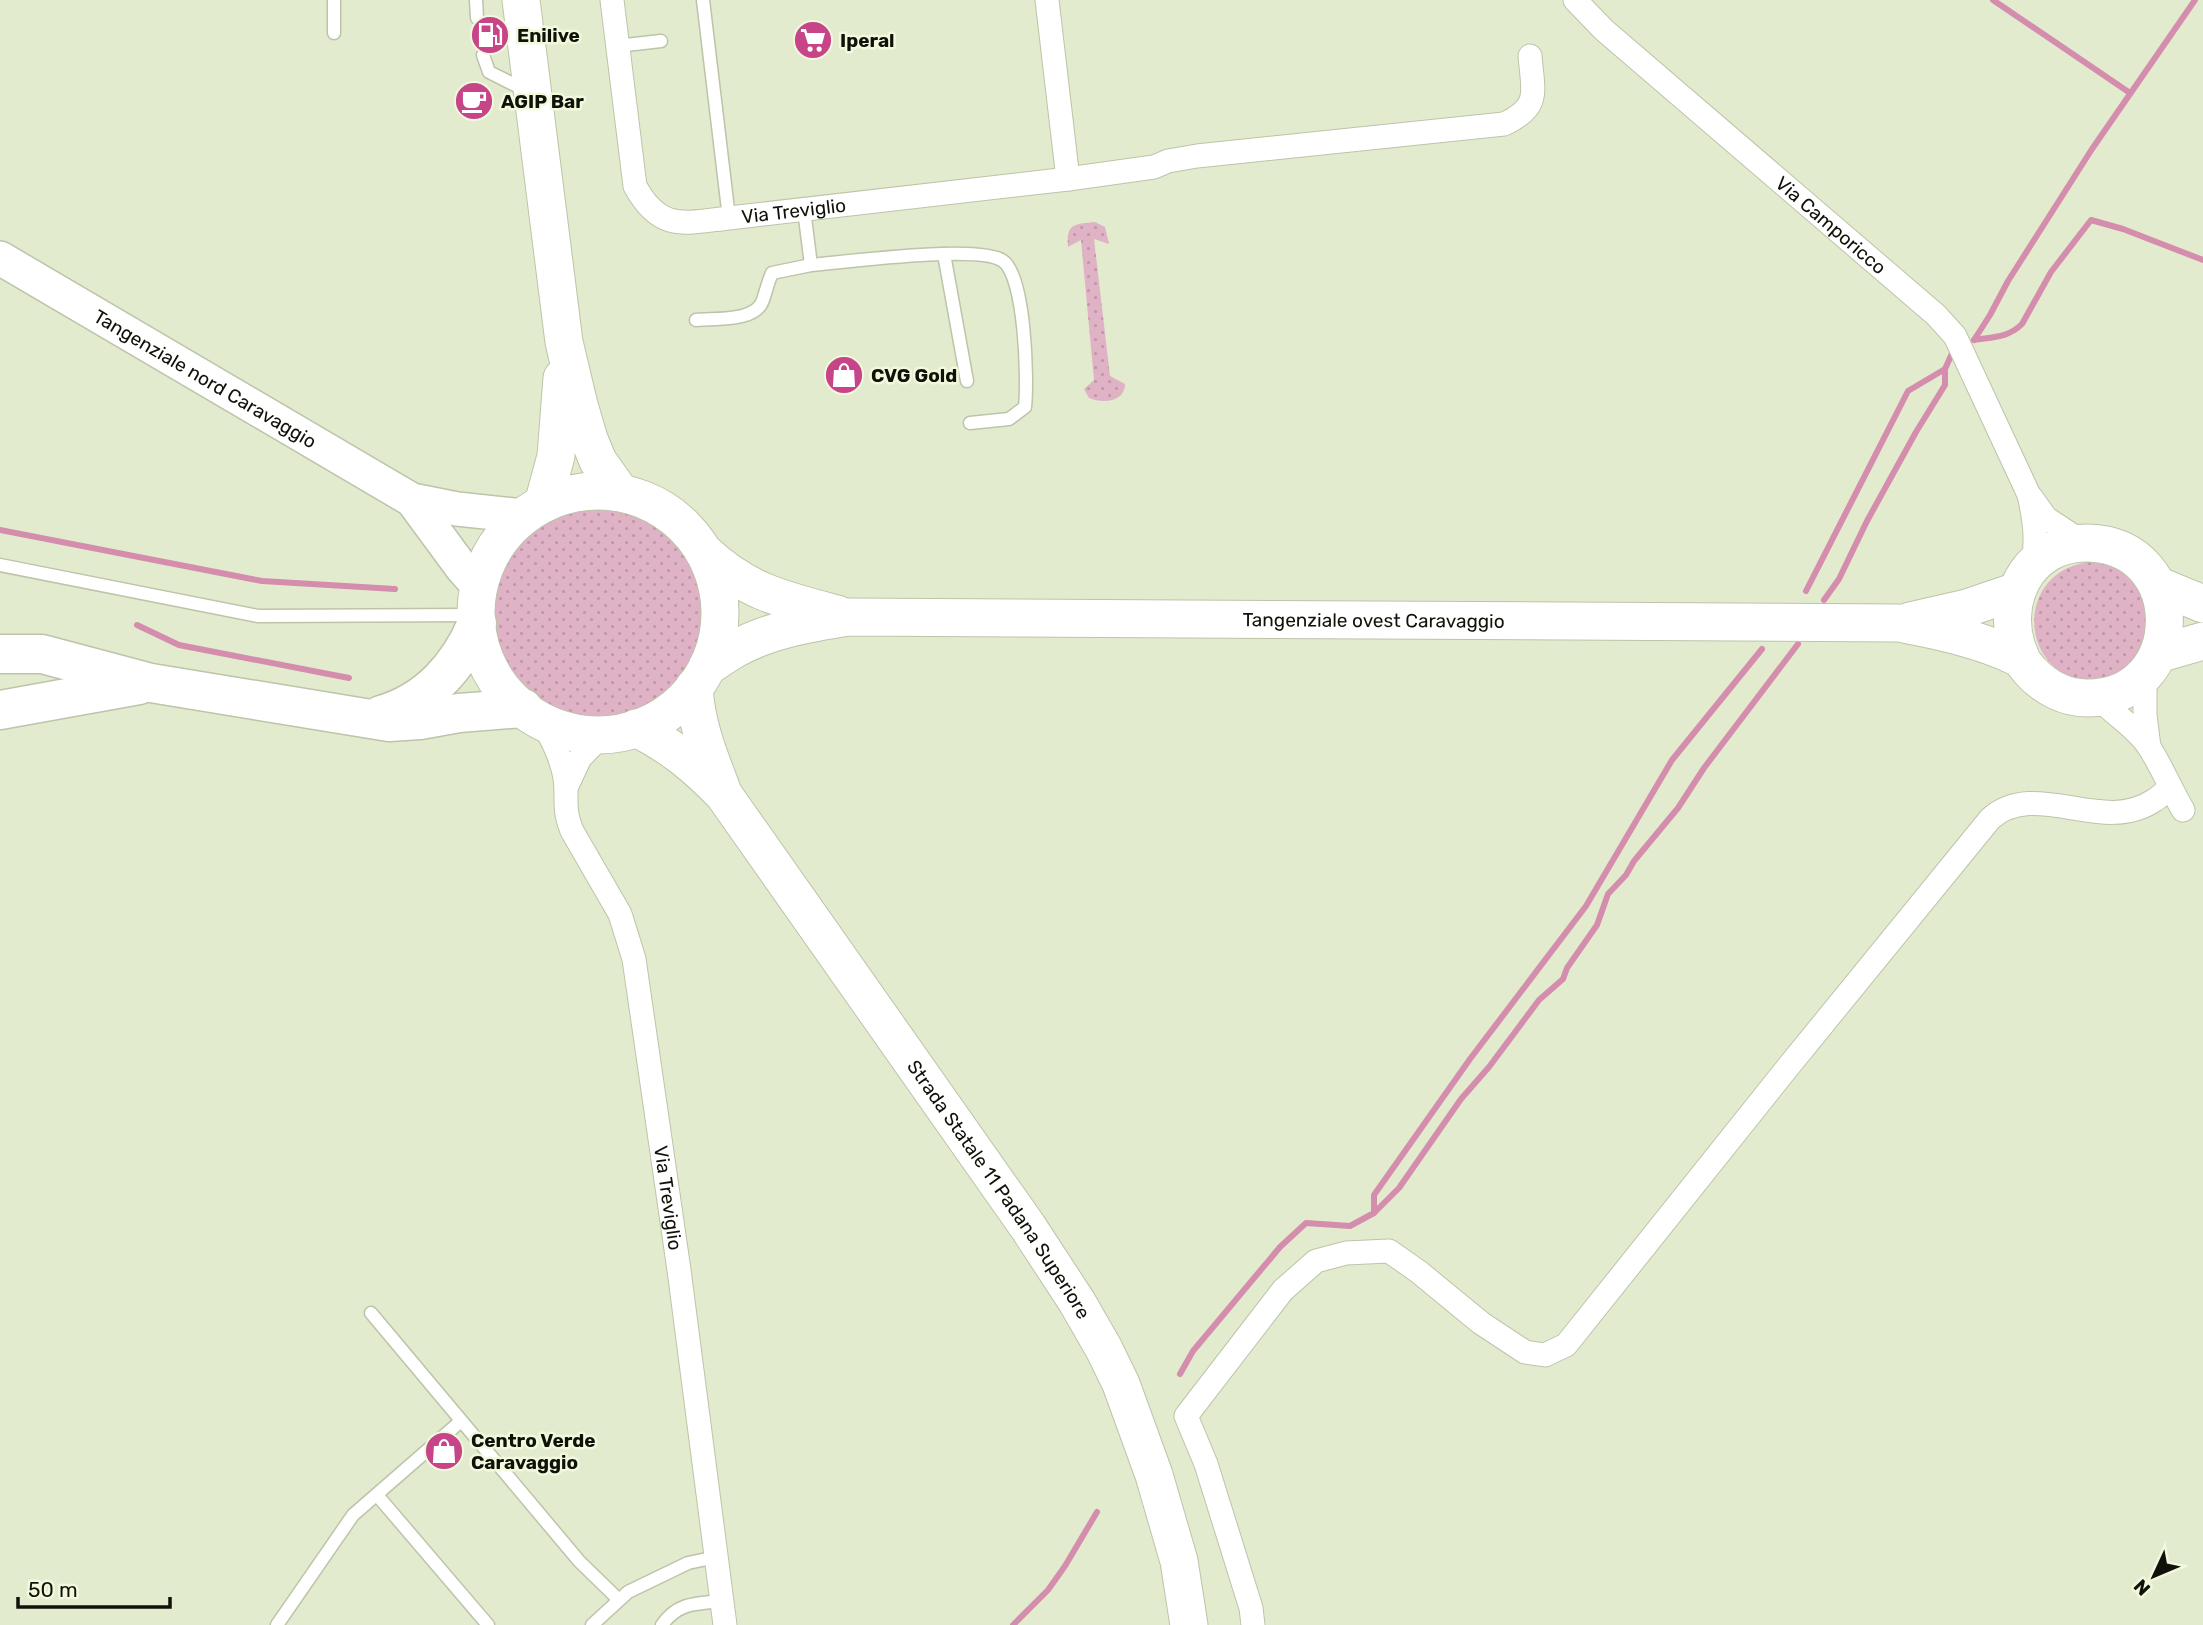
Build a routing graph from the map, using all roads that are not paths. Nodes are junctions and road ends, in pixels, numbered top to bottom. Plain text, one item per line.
1 (334, 0) edge
2 (476, 0) edge
3 (521, 0) edge
4 (612, 0) edge
5 (703, 0) edge
6 (1047, 0) edge
7 (1575, 0) edge
8 (477, 18) dead end
9 (334, 33) dead end
10 (660, 41) dead end
11 (617, 46) junction
12 (483, 55) dead end
13 (1530, 56) dead end
14 (538, 96) junction
15 (1068, 180) junction
16 (804, 210) junction
17 (729, 218) junction
18 (944, 254) junction
19 (0, 258) edge
20 (811, 265) junction
21 (696, 320) dead end
22 (564, 342) junction
23 (967, 381) dead end
24 (971, 423) dead end
25 (620, 492) junction
26 (2029, 495) junction
27 (412, 500) junction
28 (534, 510) junction
29 (2084, 543) junction
30 (704, 552) junction
31 (0, 565) edge
32 (2025, 579) junction
33 (2157, 585) junction
34 (2203, 604) edge
35 (477, 608) junction
36 (848, 617) junction
37 (1899, 623) junction
38 (2203, 641) edge
39 (1, 654) edge
40 (2021, 658) junction
41 (2152, 664) junction
42 (701, 677) junction
43 (151, 683) junction
44 (2099, 698) junction
45 (0, 710) edge
46 (532, 714) junction
47 (365, 719) junction
48 (620, 731) junction
49 (2149, 747) junction
50 (2170, 787) junction
51 (566, 788) junction
52 (724, 795) junction
53 (2183, 810) dead end
54 (371, 1313) dead end
55 (461, 1421) junction
56 (377, 1495) junction
57 (716, 1557) junction
58 (619, 1600) junction
59 (722, 1601) junction
60 (276, 1625) edge
61 (488, 1625) edge
62 (592, 1625) edge
63 (662, 1625) edge
64 (725, 1625) edge
65 (1189, 1625) edge
66 (1253, 1625) edge

1 - 9 lane
2 - 8 lane
3 - 14 main road
4 - 11 street, Via Treviglio
5 - 17 lane
6 - 15 street
7 - 26 street, Via Camporicco
10 - 11 lane
11 - 17 street, Via Treviglio
12 - 14 lane
13 - 15 street, Via Treviglio
14 - 22 main road
15 - 16 street, Via Treviglio
16 - 17 street, Via Treviglio
16 - 20 lane
18 - 20 lane
18 - 23 lane
18 - 24 lane
19 - 27 main road, Tangenziale nord Caravaggio
20 - 21 lane
22 - 25 main road
22 - 28 main road
25 - 28 main road
25 - 30 main road
26 - 29 street, Via Camporicco
26 - 32 street, Via Camporicco
27 - 28 main road, Tangenziale nord Caravaggio
27 - 35 main road, Tangenziale nord Caravaggio
28 - 35 main road
29 - 32 main road, Tangenziale ovest Caravaggio
29 - 33 main road, Tangenziale ovest Caravaggio
30 - 36 main road, Tangenziale ovest Caravaggio
30 - 42 main road
31 - 35 lane
32 - 37 main road, Tangenziale ovest Caravaggio
32 - 40 main road, Tangenziale ovest Caravaggio
33 - 34 main road, Tangenziale ovest Caravaggio
33 - 41 main road, Tangenziale ovest Caravaggio
35 - 46 main road
35 - 47 highway
36 - 37 main road, Tangenziale ovest Caravaggio
36 - 42 main road, Tangenziale ovest Caravaggio
37 - 40 main road, Tangenziale ovest Caravaggio
38 - 41 main road, Tangenziale ovest Caravaggio
39 - 43 highway
40 - 44 main road, Tangenziale ovest Caravaggio
41 - 44 main road, Tangenziale ovest Caravaggio
41 - 49 street
42 - 48 main road
42 - 52 main road, Strada Statale 11 Padana Superiore
43 - 45 highway
43 - 47 highway
44 - 49 street
46 - 47 highway
46 - 48 main road
46 - 51 street, Via Treviglio
48 - 51 street, Via Treviglio
48 - 52 main road, Strada Statale 11 Padana Superiore
49 - 50 street
50 - 53 street
50 - 66 street
51 - 57 street, Via Treviglio
52 - 65 main road, Strada Statale 11 Padana Superiore
54 - 55 lane
55 - 56 lane
55 - 58 lane
56 - 60 lane
56 - 61 lane
57 - 58 lane
57 - 59 street, Via Treviglio
58 - 62 lane
59 - 63 lane
59 - 64 street, Via Treviglio

